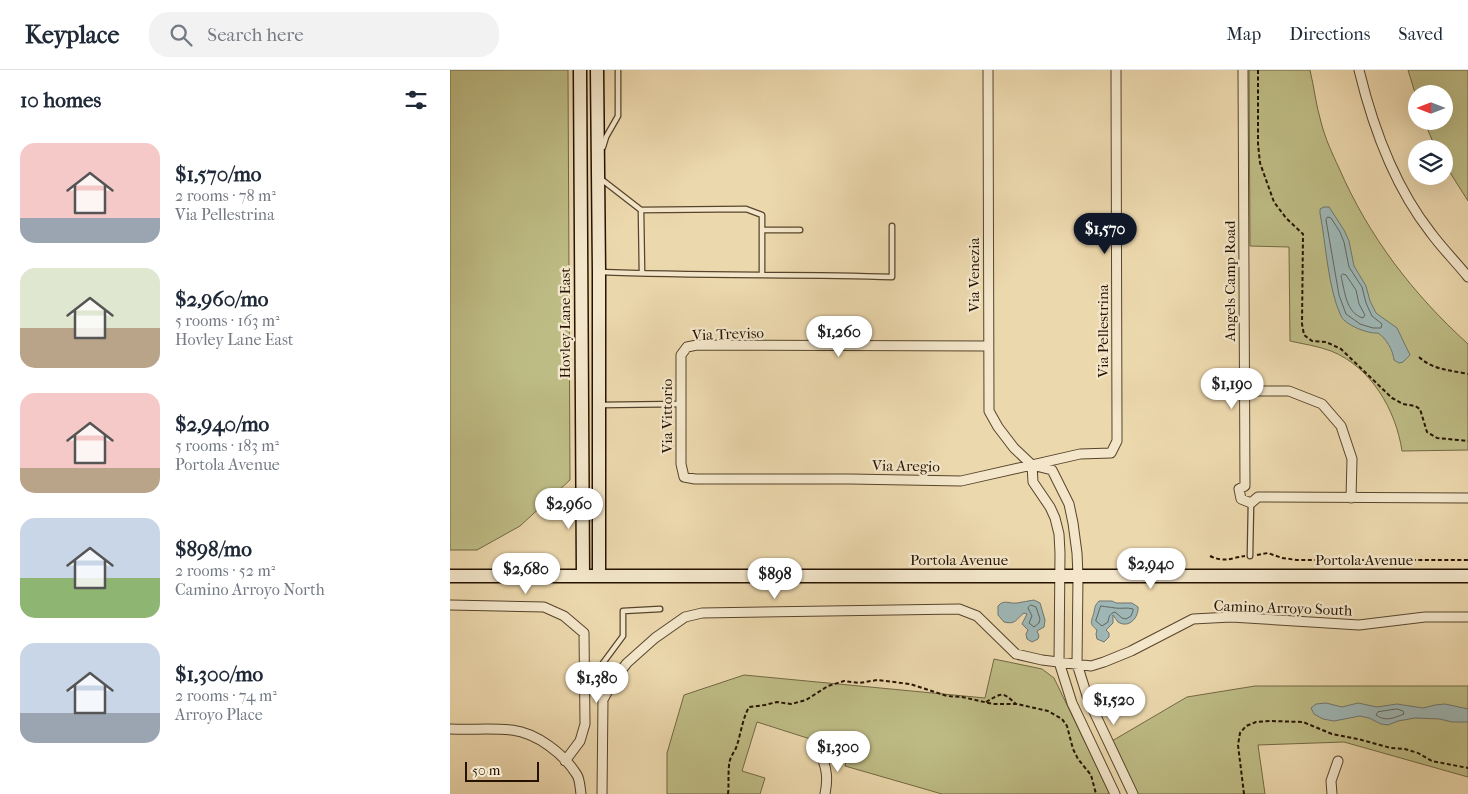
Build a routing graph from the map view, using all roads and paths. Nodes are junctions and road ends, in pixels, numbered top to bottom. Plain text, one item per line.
1 (580, 70) edge
2 (597, 70) edge
3 (618, 70) edge
4 (988, 70) edge
5 (1116, 70) edge
6 (1243, 70) edge
7 (1258, 70) edge
8 (1359, 70) edge
9 (598, 163) junction
10 (598, 177) junction
11 (581, 190) junction
12 (641, 210) junction
13 (892, 226) dead end
14 (762, 230) junction
15 (800, 230) dead end
16 (599, 272) junction
17 (642, 273) junction
18 (762, 274) junction
19 (1468, 276) edge
20 (988, 346) junction
21 (682, 355) joint
22 (1419, 357) dead end
23 (1468, 374) edge
24 (1244, 391) junction
25 (681, 404) junction
26 (599, 405) junction
27 (1117, 441) joint
28 (1468, 441) edge
29 (1032, 465) junction
30 (684, 477) joint
31 (1351, 498) junction
32 (1468, 498) edge
33 (1251, 503) junction
34 (1210, 556) dead end
35 (1250, 556) junction
36 (1468, 560) edge
37 (450, 576) edge
38 (583, 576) junction
39 (599, 576) junction
40 (1060, 576) junction
41 (1078, 576) junction
42 (1468, 576) edge
43 (450, 605) edge
44 (660, 610) dead end
45 (1468, 617) edge
46 (1059, 662) junction
47 (1077, 664) junction
48 (613, 681) junction
49 (986, 702) junction
50 (1017, 704) junction
51 (450, 729) edge
52 (821, 755) dead end
53 (566, 761) junction
54 (1338, 761) dead end
55 (1468, 768) edge
56 (581, 794) edge
57 (602, 794) edge
58 (728, 794) edge
59 (825, 794) edge
60 (1096, 794) edge
61 (1115, 794) edge
62 (1133, 794) edge
63 (1244, 794) edge
64 (1332, 794) edge

1 - 11 street, Hovley Lane East
2 - 9 street
3 - 9 lane
4 - 20 street, Via Venezia
5 - 27 street, Via Pellestrina
6 - 24 street, Angels Camp Road
7 - 28 path
8 - 19 street
9 - 10 street
10 - 12 lane
10 - 16 street
11 - 16 street
11 - 38 street, Hovley Lane East
12 - 14 lane
12 - 17 lane
13 - 18 lane
14 - 15 lane
14 - 18 lane
16 - 17 lane
16 - 26 street
17 - 18 lane
20 - 21 street, Via Treviso
20 - 29 street, Via Venezia
21 - 25 street, Via Vittorio
22 - 23 path
24 - 31 street
24 - 33 street, Angels Camp Road
25 - 26 lane
25 - 30 street, Via Vittorio
26 - 39 street
27 - 29 street, Via Aregio
29 - 30 street, Via Aregio
29 - 40 street
29 - 41 street, Via Venezia
31 - 32 street
31 - 33 street
33 - 35 lane
34 - 35 path
35 - 36 path
37 - 38 street, Portola Avenue
38 - 39 street, Portola Avenue
39 - 40 street, Portola Avenue
40 - 41 street, Portola Avenue
40 - 46 street
41 - 42 street, Portola Avenue
41 - 47 street, Via Venezia
43 - 53 street
44 - 48 lane
45 - 47 street, Camino Arroyo South
46 - 47 street, Camino Arroyo South
46 - 48 street, Camino Arroyo South
46 - 61 street
47 - 62 street, Via Venezia
48 - 57 street, Camino Arroyo South
49 - 50 path
49 - 50 path
49 - 58 path
50 - 60 path
51 - 53 street
52 - 59 street
53 - 56 street
54 - 64 street
55 - 63 path

